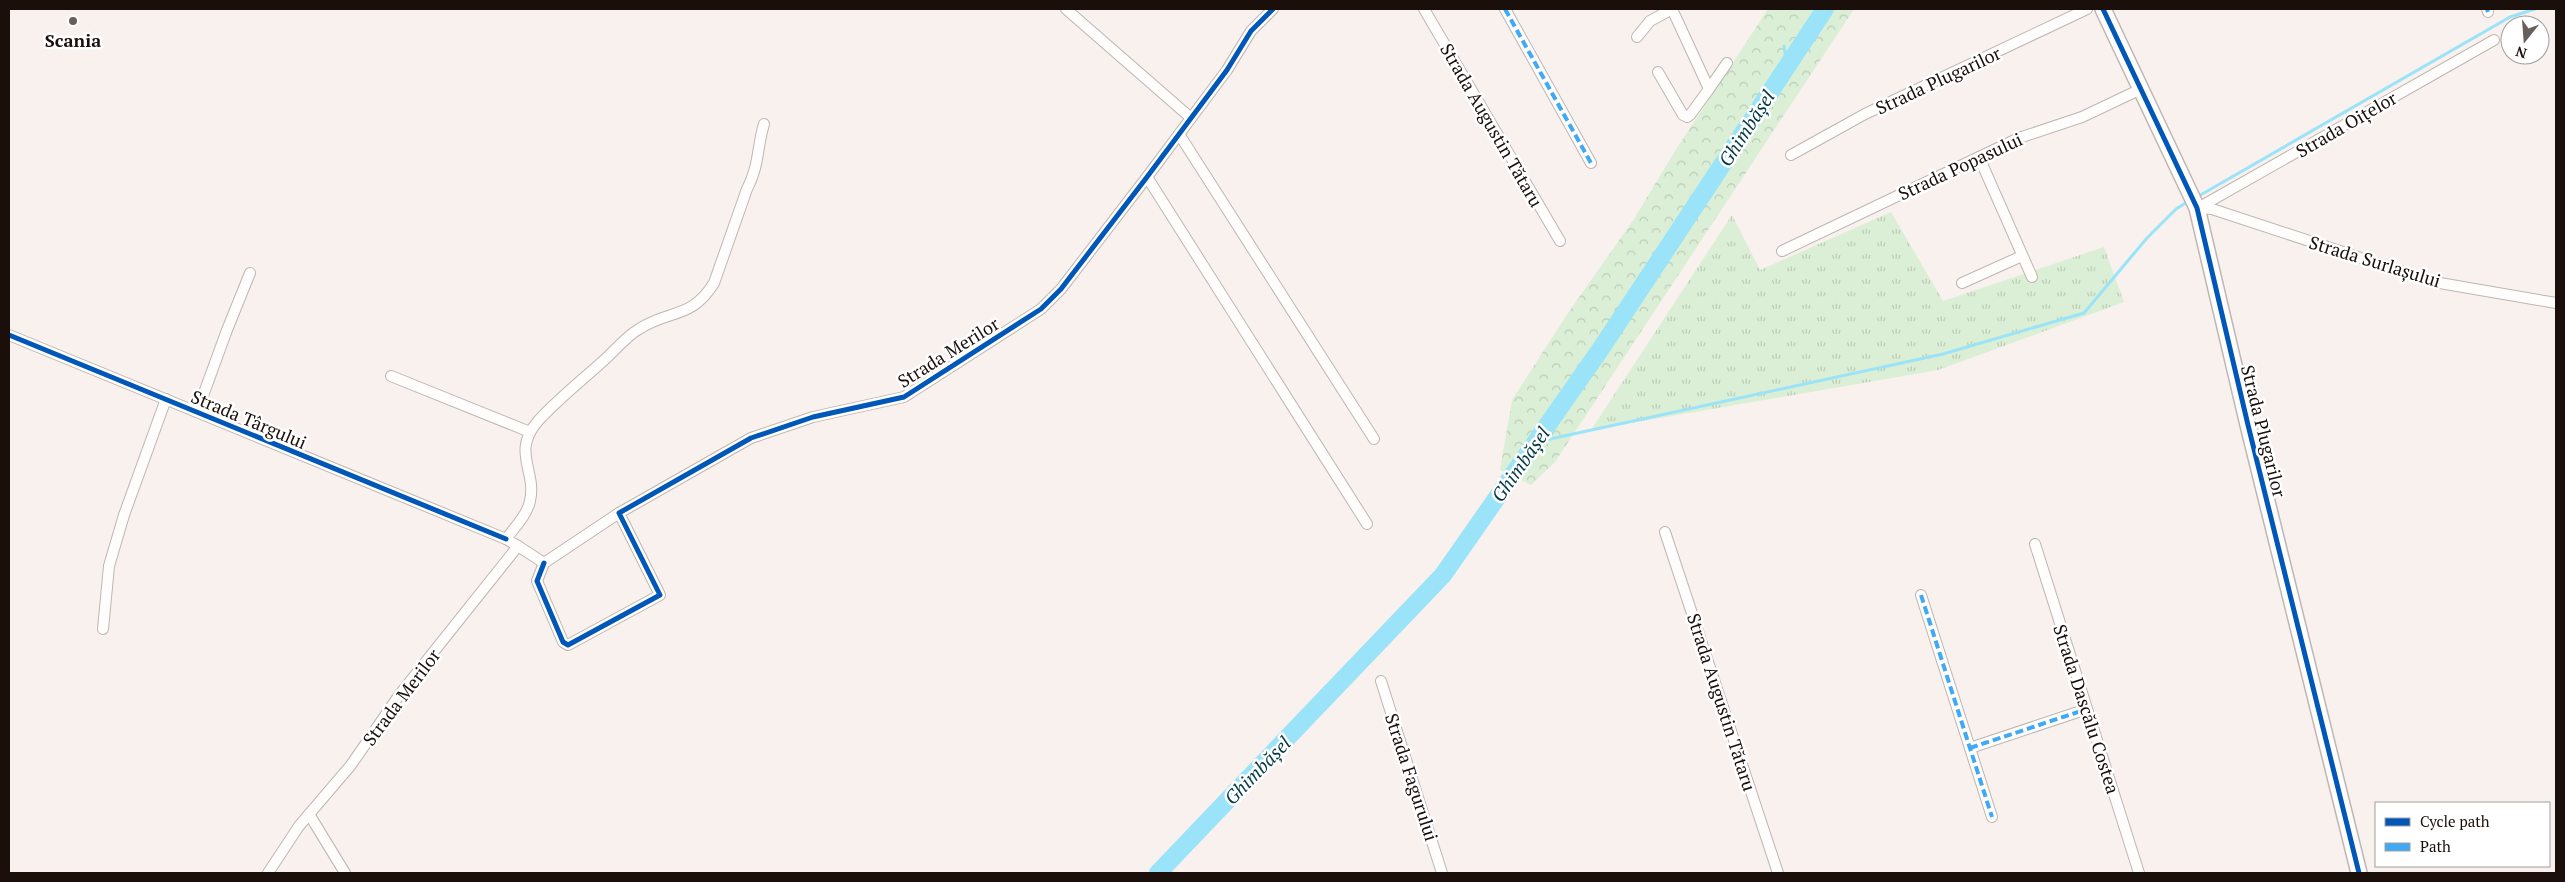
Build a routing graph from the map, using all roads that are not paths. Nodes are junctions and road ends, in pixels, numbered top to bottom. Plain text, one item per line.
1 (1066, 9) edge
2 (1274, 9) edge
3 (1424, 9) edge
4 (1505, 9) edge
5 (1672, 9) edge
6 (2087, 9) edge
7 (2103, 9) edge
8 (1637, 37) dead end
9 (2494, 40) dead end
10 (1727, 63) dead end
11 (1658, 72) dead end
12 (1709, 89) junction
13 (2141, 89) junction
14 (1191, 118) junction
15 (764, 124) dead end
16 (1179, 134) junction
17 (1791, 155) dead end
18 (1979, 157) junction
19 (1591, 163) dead end
20 (1147, 177) junction
21 (2196, 207) junction
22 (1560, 241) dead end
23 (1782, 251) dead end
24 (2022, 256) junction
25 (250, 273) dead end
26 (2032, 277) dead end
27 (1962, 283) dead end
28 (2556, 303) edge
29 (9, 334) edge
30 (391, 376) dead end
31 (166, 400) junction
32 (197, 412) junction
33 (530, 432) junction
34 (1374, 439) dead end
35 (619, 513) junction
36 (1367, 524) dead end
37 (1665, 532) dead end
38 (506, 539) junction
39 (2035, 544) dead end
40 (518, 546) junction
41 (544, 563) junction
42 (1921, 595) dead end
43 (103, 629) dead end
44 (1381, 681) dead end
45 (2087, 709) junction
46 (1970, 748) junction
47 (309, 814) junction
48 (1992, 817) dead end
49 (268, 873) edge
50 (345, 873) edge
51 (1442, 873) edge
52 (1778, 873) edge
53 (2139, 873) edge
54 (2359, 873) edge

1 - 14 street
2 - 14 street, Strada Merilor
3 - 22 street, Strada Augustin Tătaru
4 - 19 street
5 - 8 street
5 - 12 street
6 - 17 street, Strada Plugarilor
7 - 13 street, Strada Plugarilor
9 - 21 street, Strada Oițelor
10 - 12 street
11 - 12 street
13 - 18 street, Strada Popasului
13 - 21 street, Strada Plugarilor
14 - 16 street, Strada Merilor
15 - 33 street
16 - 20 street, Strada Merilor
16 - 34 street
18 - 23 street, Strada Popasului
18 - 24 street
20 - 35 street, Strada Merilor
20 - 36 street
21 - 28 street, Strada Surlașului
21 - 54 street, Strada Plugarilor
24 - 26 street
24 - 27 street
25 - 32 street
29 - 31 street, Strada Târgului
30 - 33 street
31 - 32 street, Strada Târgului
31 - 43 street, Strada Târgului
32 - 38 street, Strada Târgului
33 - 38 street
35 - 41 street, Strada Merilor
35 - 41 street
37 - 52 street, Strada Augustin Tătaru
38 - 40 street, Strada Târgului
39 - 45 street, Strada Dascălu Costea
40 - 41 street
40 - 47 street, Strada Merilor
42 - 46 street
44 - 51 street, Strada Fagurului
45 - 46 street
45 - 53 street, Strada Dascălu Costea
46 - 48 street
47 - 49 street, Strada Merilor
47 - 50 street

